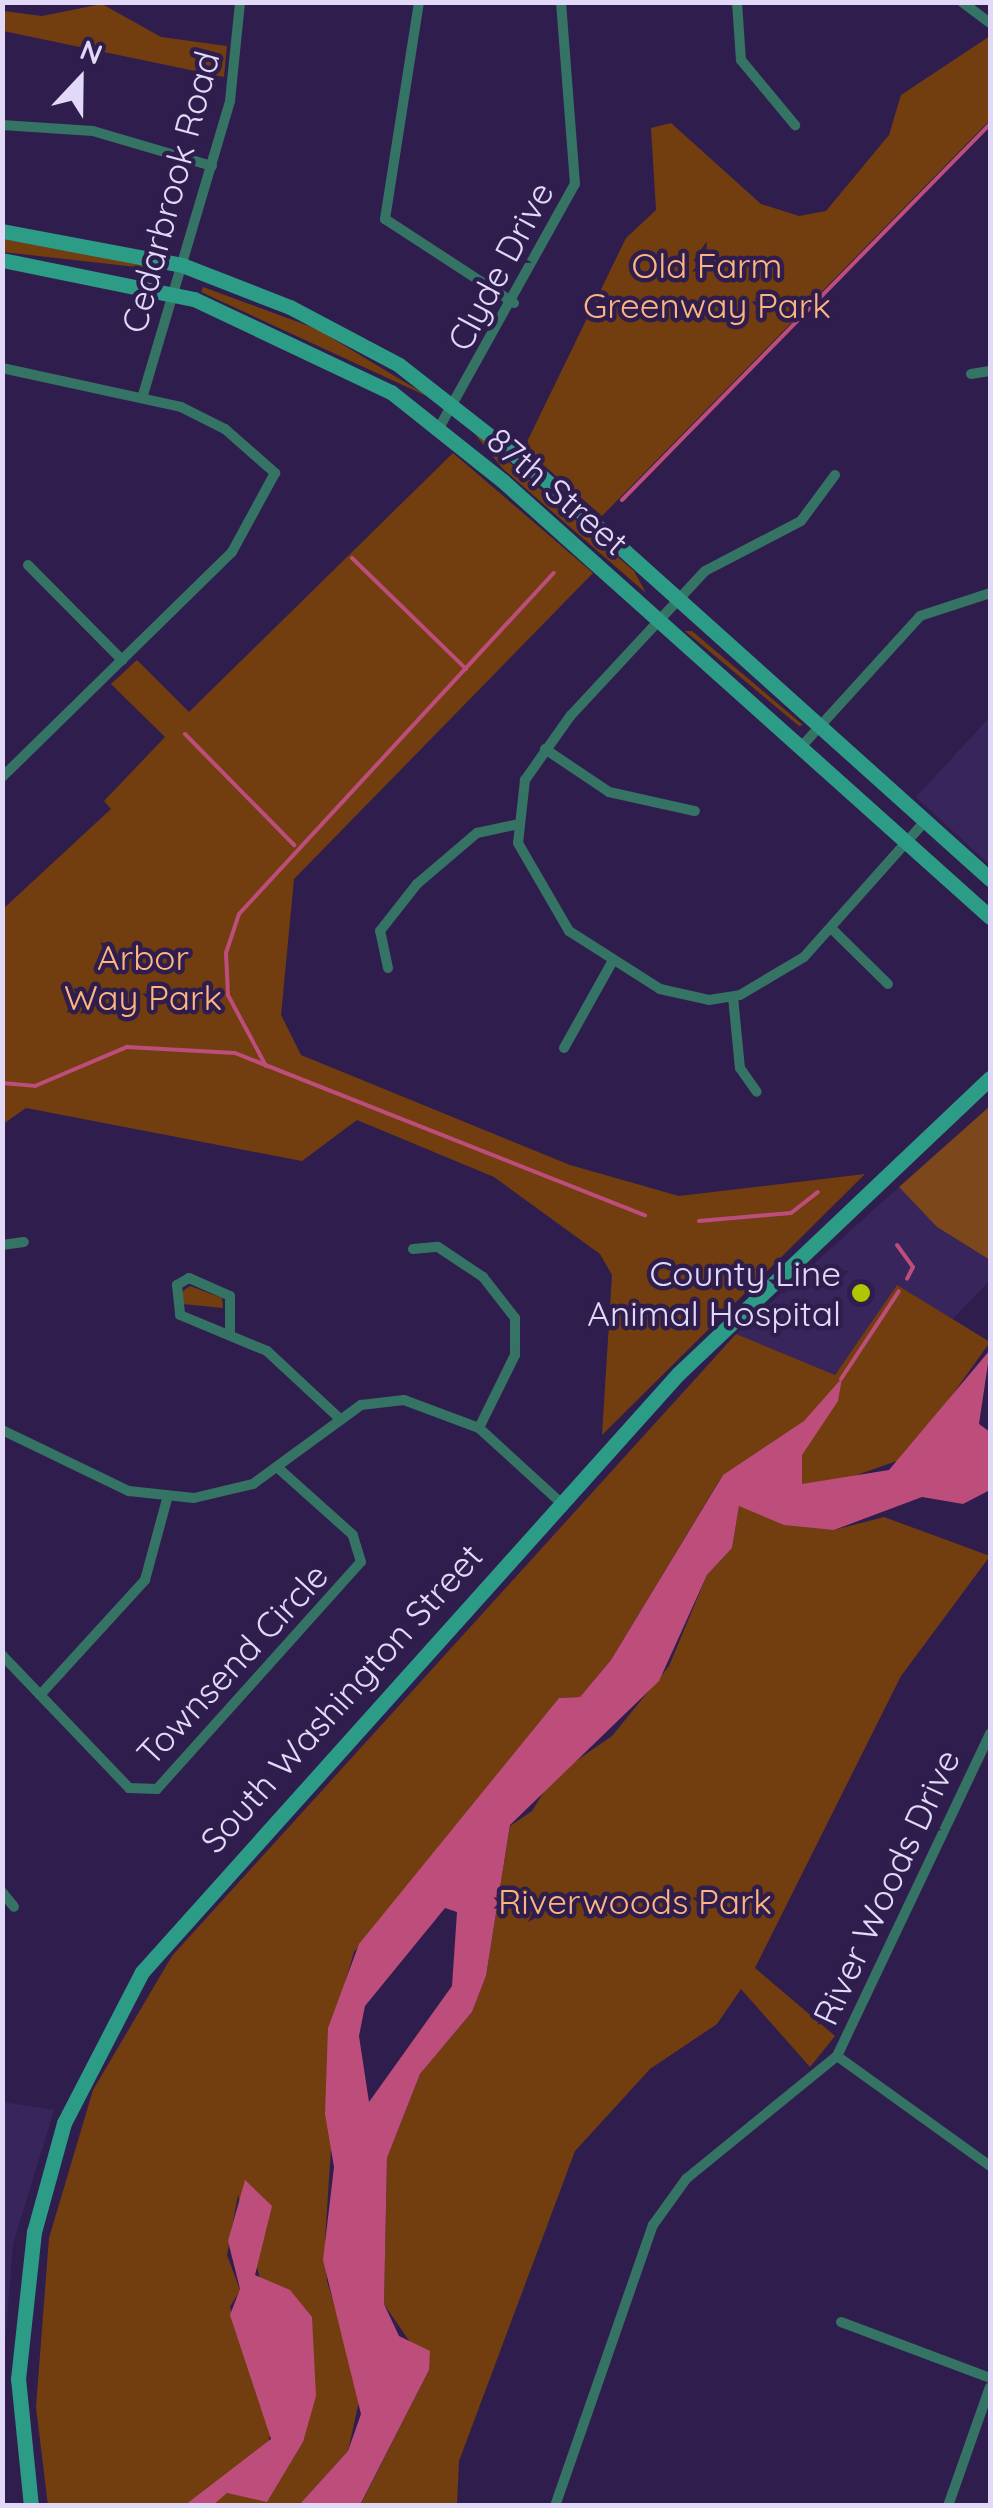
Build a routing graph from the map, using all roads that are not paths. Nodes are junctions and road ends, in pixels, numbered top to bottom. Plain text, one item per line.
1 (240, 2) edge
2 (419, 2) edge
3 (560, 2) edge
4 (737, 2) edge
5 (962, 2) edge
6 (990, 23) edge
7 (2, 125) edge
8 (795, 125) dead end
9 (212, 166) junction
10 (2, 230) edge
11 (2, 260) edge
12 (182, 265) junction
13 (174, 292) junction
14 (514, 302) junction
15 (2, 368) edge
16 (990, 371) edge
17 (972, 374) dead end
18 (143, 395) junction
19 (456, 404) junction
20 (440, 428) junction
21 (835, 475) dead end
22 (28, 565) dead end
23 (990, 593) edge
24 (678, 599) junction
25 (659, 621) junction
26 (122, 660) junction
27 (820, 726) junction
28 (801, 747) junction
29 (545, 749) junction
30 (2, 777) edge
31 (695, 811) dead end
32 (925, 821) junction
33 (516, 825) junction
34 (907, 843) junction
35 (990, 879) edge
36 (990, 917) edge
37 (833, 930) junction
38 (612, 962) junction
39 (388, 968) dead end
40 (888, 984) dead end
41 (734, 997) junction
42 (564, 1048) dead end
43 (990, 1078) edge
44 (757, 1092) dead end
45 (24, 1242) dead end
46 (2, 1245) edge
47 (413, 1249) dead end
48 (230, 1332) junction
49 (337, 1416) junction
50 (480, 1428) junction
51 (2, 1430) edge
52 (277, 1466) junction
53 (167, 1499) junction
54 (560, 1502) junction
55 (2, 1654) edge
56 (40, 1695) junction
57 (990, 1734) edge
58 (2, 1892) edge
59 (14, 1907) dead end
60 (837, 2056) junction
61 (990, 2166) edge
62 (841, 2322) dead end
63 (10, 2378) edge
64 (990, 2378) edge
65 (990, 2388) edge
66 (30, 2506) edge
67 (555, 2506) edge
68 (948, 2506) edge

1 - 9 street, Cedarbrook Road
2 - 14 street
3 - 14 street, Clyde Drive
4 - 8 street
5 - 6 street
7 - 9 street
9 - 12 street, Cedarbrook Road
10 - 12 street, 87th Street
11 - 13 street, 87th Street
12 - 13 street, Cedarbrook Road
12 - 19 street, 87th Street
13 - 18 street, Cedarbrook Road
13 - 20 street, 87th Street
14 - 19 street, Clyde Drive
15 - 18 street
16 - 17 street
18 - 26 street
19 - 20 street, Clyde Drive
19 - 24 street, 87th Street
20 - 25 street, 87th Street
21 - 24 street
22 - 26 street
23 - 27 street
24 - 25 street
24 - 27 street, 87th Street
25 - 28 street, 87th Street
25 - 29 street
26 - 30 street
27 - 28 street
27 - 32 street, 87th Street
28 - 34 street, 87th Street
29 - 31 street
29 - 33 street
32 - 34 street
32 - 35 street, 87th Street
33 - 38 street
33 - 39 street
34 - 36 street, 87th Street
34 - 37 street
37 - 40 street
37 - 41 street
38 - 41 street
38 - 42 street
41 - 44 street
43 - 54 street, South Washington Street
45 - 46 street
47 - 50 street
48 - 48 street
48 - 49 street
49 - 50 street
49 - 52 street
50 - 54 street
51 - 53 street
52 - 53 street
52 - 56 street, Townsend Circle
53 - 56 street
54 - 63 street, South Washington Street
55 - 56 street, Townsend Circle
57 - 60 street, River Woods Drive
58 - 59 street
60 - 61 street
60 - 67 street, River Woods Drive
62 - 64 street
63 - 66 street, South Washington Street
65 - 68 street

